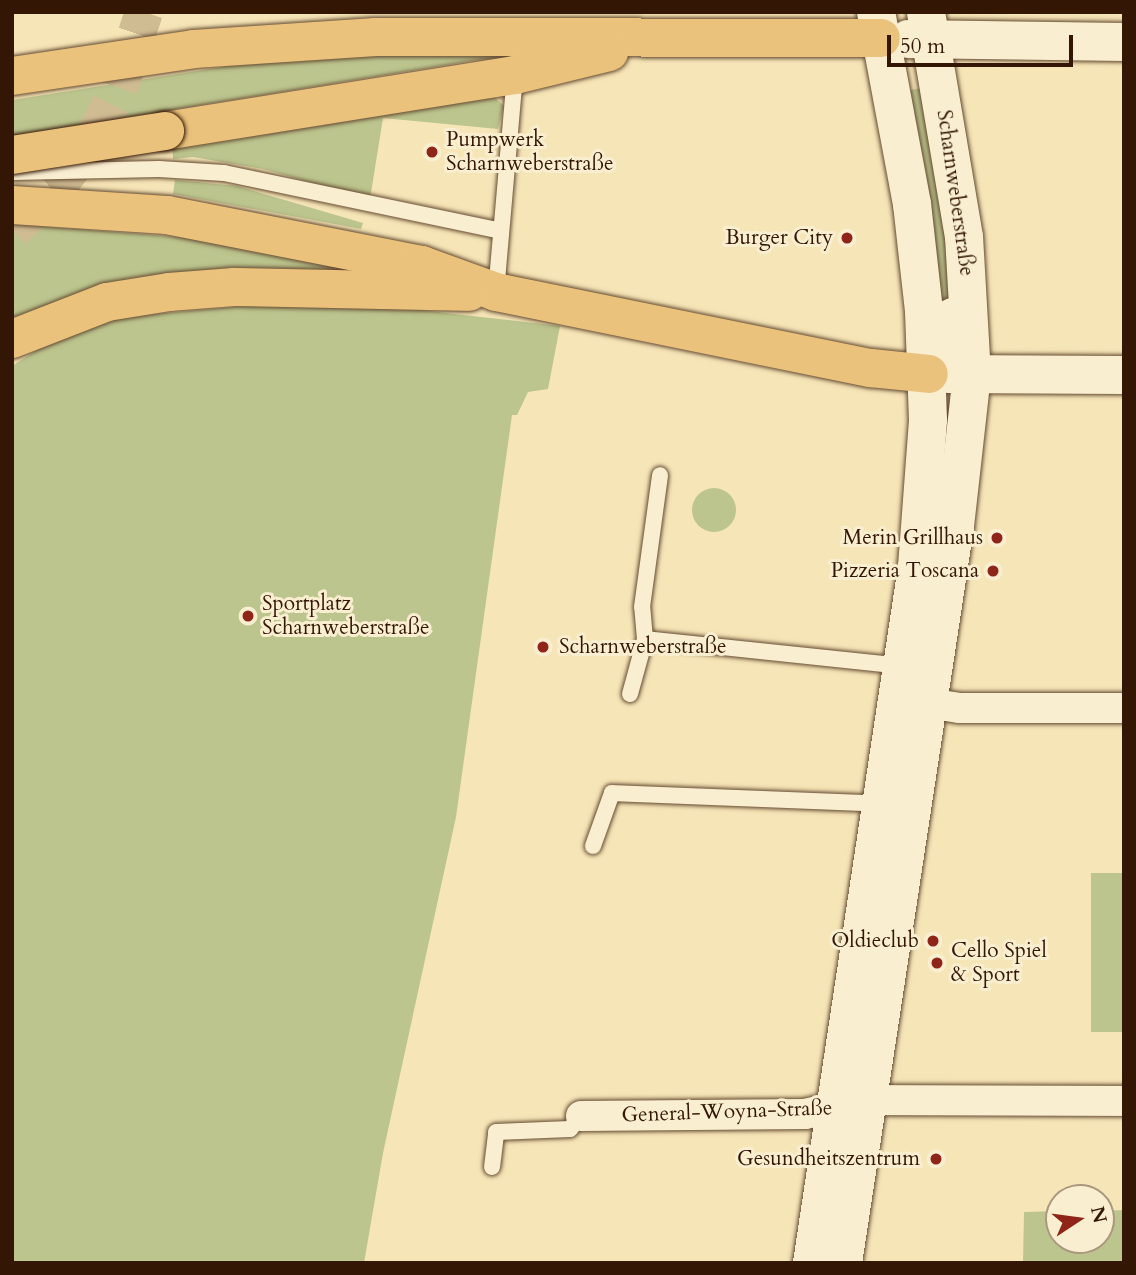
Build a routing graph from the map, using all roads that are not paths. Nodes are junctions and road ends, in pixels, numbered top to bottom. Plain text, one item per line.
1 (879, 25) edge
2 (928, 26) edge
3 (652, 41) junction
4 (1124, 42) edge
5 (515, 75) junction
6 (12, 76) edge
7 (12, 155) edge
8 (12, 172) edge
9 (12, 205) edge
10 (501, 231) junction
11 (496, 292) junction
12 (12, 339) edge
13 (929, 374) junction
14 (972, 375) junction
15 (1124, 375) edge
16 (660, 475) dead end
17 (645, 639) junction
18 (902, 666) junction
19 (630, 694) dead end
20 (928, 703) junction
21 (1124, 708) edge
22 (881, 804) junction
23 (593, 846) dead end
24 (1124, 1101) edge
25 (851, 1105) junction
26 (581, 1116) joint
27 (492, 1167) dead end
28 (812, 1263) edge
29 (843, 1263) edge

1 - 2 main road
1 - 3 highway
1 - 13 main road, Scharnweberstraße
2 - 4 main road
2 - 14 main road, Scharnweberstraße
3 - 5 highway
3 - 6 highway
5 - 7 highway, bridge
5 - 10 lane
8 - 10 lane
9 - 11 highway
10 - 11 lane
11 - 12 highway
11 - 13 highway
13 - 14 main road
13 - 18 main road, Scharnweberstraße
14 - 15 main road
14 - 20 main road, Scharnweberstraße
16 - 17 lane
17 - 18 lane
17 - 19 lane
18 - 22 main road, Scharnweberstraße
20 - 21 street
20 - 25 main road, Scharnweberstraße
22 - 23 lane
22 - 25 main road, Scharnweberstraße
24 - 25 street, General-Woyna-Straße
25 - 26 street, General-Woyna-Straße
25 - 28 main road, Scharnweberstraße
25 - 29 main road, Scharnweberstraße
26 - 27 lane

